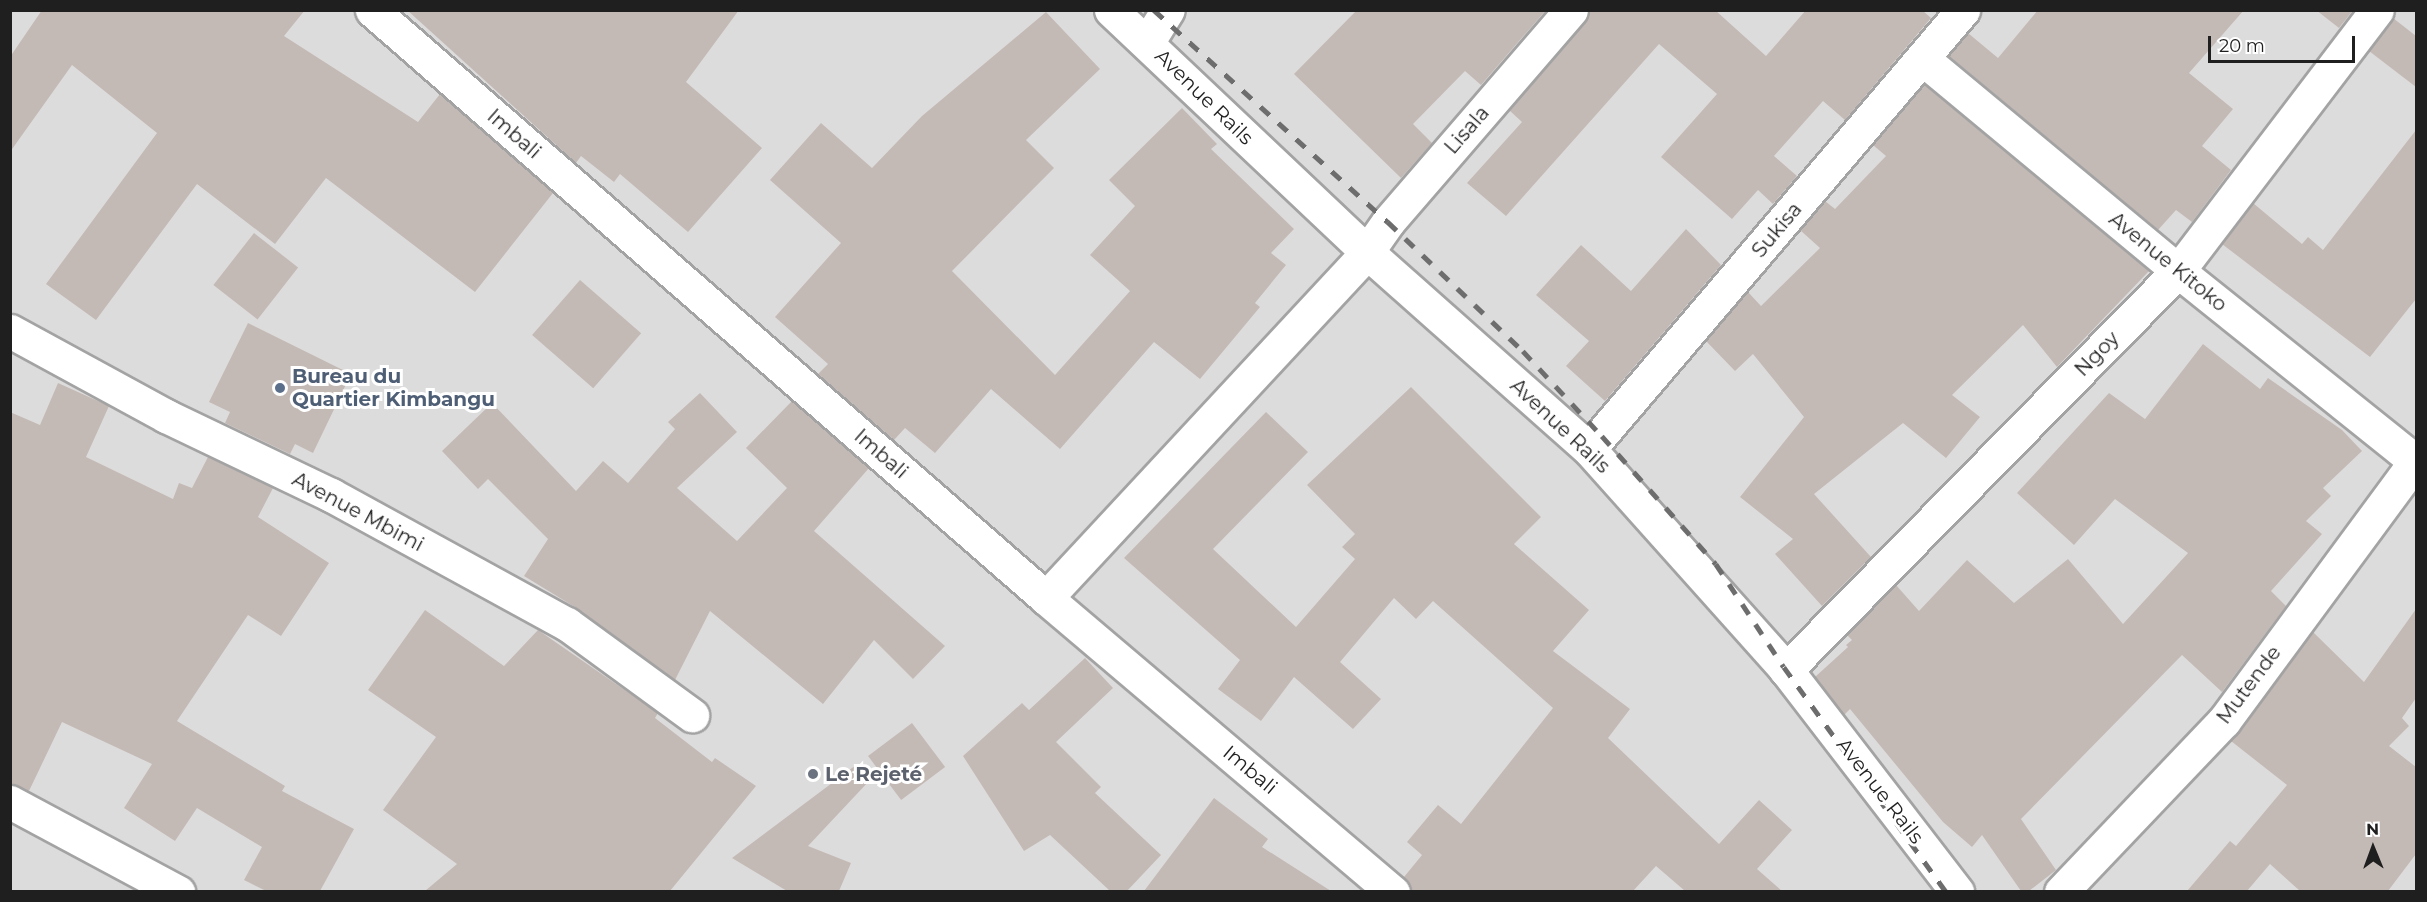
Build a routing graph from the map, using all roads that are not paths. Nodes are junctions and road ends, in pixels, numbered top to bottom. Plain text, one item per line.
1 (372, 10) edge
2 (1111, 10) edge
3 (1168, 10) edge
4 (1571, 10) edge
5 (1963, 10) edge
6 (2377, 10) edge
7 (1147, 43) junction
8 (1923, 58) junction
9 (1367, 252) junction
10 (2178, 271) junction
11 (10, 331) edge
12 (1589, 449) junction
13 (2416, 461) edge
14 (1046, 598) junction
15 (1786, 670) junction
16 (692, 715) dead end
17 (10, 802) edge
18 (178, 891) edge
19 (1393, 891) edge
20 (1957, 891) edge
21 (2061, 891) edge

1 - 14 street, Imbali
2 - 7 street, Avenue Rails
3 - 7 street
4 - 9 street, Lisala
5 - 8 street, Sukisa
6 - 10 street, Ngoy
7 - 9 street, Avenue Rails
8 - 10 street, Avenue Kitoko
8 - 12 street, Sukisa
9 - 12 street, Avenue Rails
9 - 14 street, Lisala
10 - 13 street, Avenue Kitoko
10 - 15 street, Ngoy
11 - 16 street, Avenue Mbimi
12 - 15 street, Avenue Rails
13 - 21 street, Mutende
14 - 19 street, Imbali
15 - 20 street, Avenue Rails
17 - 18 street

